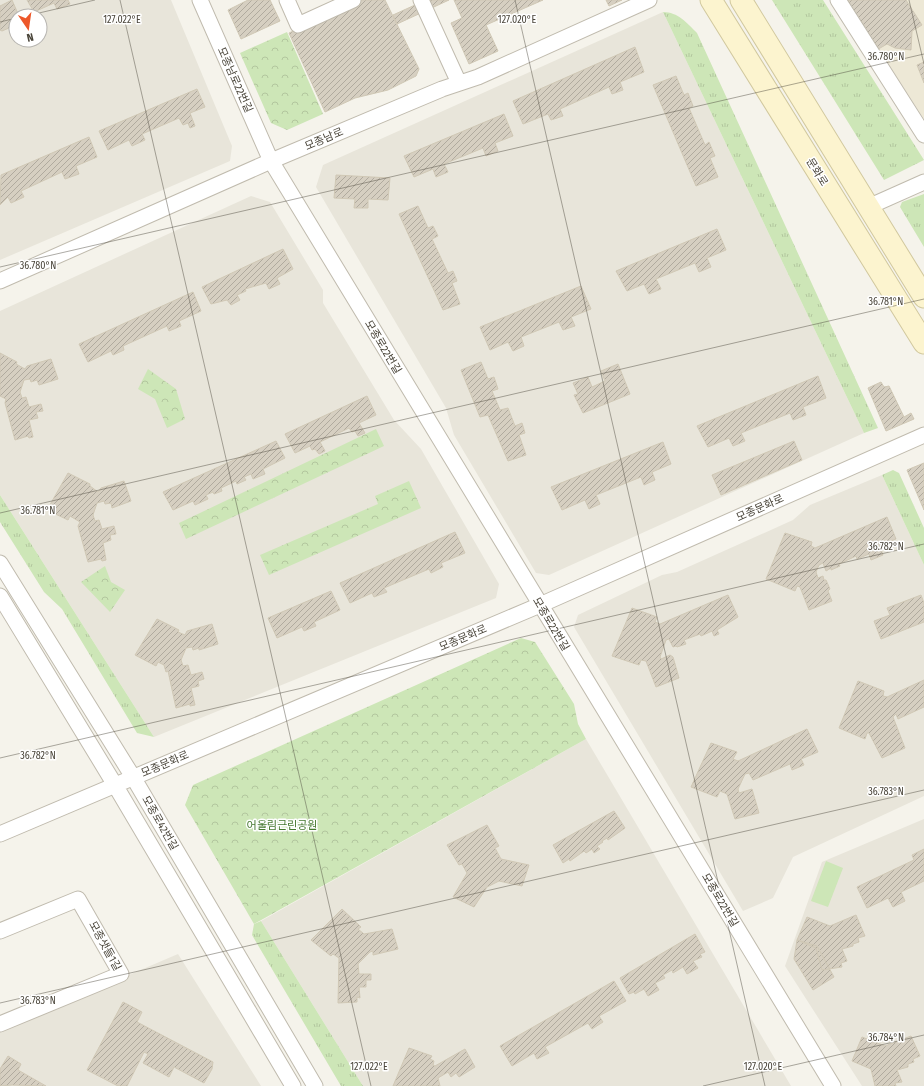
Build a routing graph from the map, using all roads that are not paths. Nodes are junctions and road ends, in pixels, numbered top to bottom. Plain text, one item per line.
1 (200, 0) edge
2 (287, 0) edge
3 (353, 0) edge
4 (421, 0) edge
5 (649, 0) edge
6 (711, 0) edge
7 (741, 0) edge
8 (838, 0) edge
9 (459, 83) junction
10 (924, 135) edge
11 (271, 161) junction
12 (924, 182) edge
13 (868, 207) junction
14 (0, 281) edge
15 (924, 297) edge
16 (924, 343) edge
17 (924, 435) edge
18 (0, 563) edge
19 (0, 596) edge
20 (540, 605) junction
21 (133, 777) junction
22 (115, 785) junction
23 (0, 834) edge
24 (0, 931) edge
25 (0, 1024) edge
26 (293, 1086) edge
27 (315, 1086) edge
28 (833, 1086) edge

1 - 11 street, 모종남로22번길
2 - 3 street
4 - 9 street
5 - 9 street, 모종남로
6 - 16 main road, 문화로
7 - 13 main road
8 - 10 street
9 - 11 street, 모종남로
11 - 14 street, 모종남로
11 - 20 street, 모종로22번길
12 - 13 street
13 - 15 main road
17 - 20 street, 모종문화로
18 - 21 street, 모종로42번길
19 - 22 street, 모종로42번길
20 - 21 street, 모종문화로
20 - 28 street, 모종로22번길
21 - 22 street, 모종문화로
21 - 27 street, 모종로42번길
22 - 23 street, 모종문화로
22 - 26 street, 모종로42번길
24 - 25 street, 모종샛들1길

